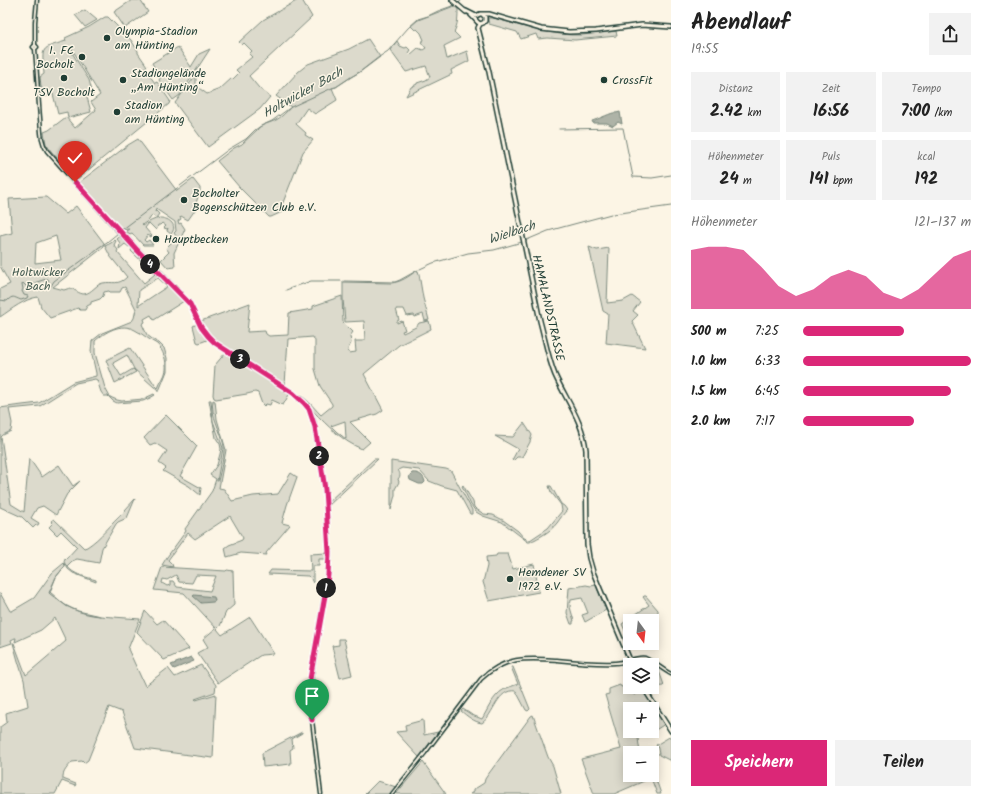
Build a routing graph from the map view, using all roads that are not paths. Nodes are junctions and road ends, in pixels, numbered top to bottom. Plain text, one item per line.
1 (37, 0) edge
2 (452, 0) edge
3 (483, 15) junction
4 (491, 15) junction
5 (485, 19) junction
6 (478, 20) junction
7 (671, 27) edge
8 (629, 658) edge
9 (623, 662) edge
10 (659, 667) edge
11 (671, 674) edge
12 (647, 694) edge
13 (671, 732) edge
14 (321, 794) edge
15 (392, 794) edge

1 - 14 street
2 - 6 main road
3 - 4 main road
3 - 5 main road
3 - 6 main road
4 - 5 main road
4 - 7 main road
5 - 6 main road
6 - 8 main road, HAMALANDSTRASSE
9 - 15 street
10 - 11 street
12 - 13 main road

